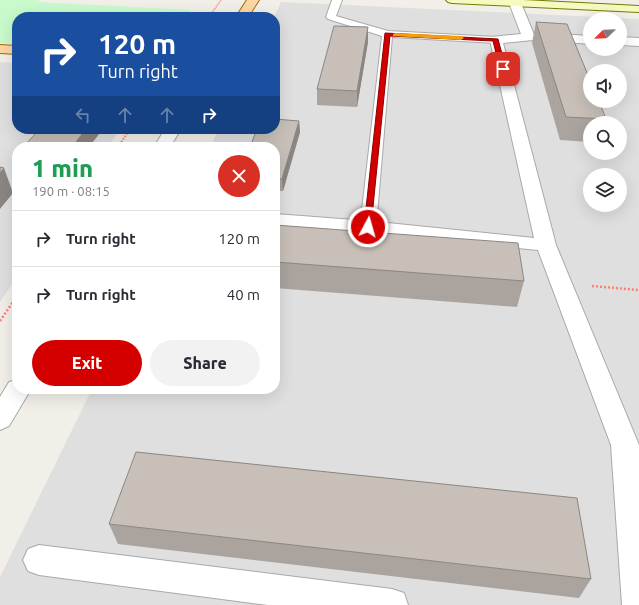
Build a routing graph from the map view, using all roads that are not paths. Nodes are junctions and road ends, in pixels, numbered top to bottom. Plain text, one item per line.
1 (253, 0) edge
2 (337, 0) edge
3 (452, 0) edge
4 (515, 3) junction
5 (639, 9) edge
6 (245, 12) edge
7 (387, 34) junction
8 (529, 37) junction
9 (496, 40) junction
10 (583, 40) edge
11 (627, 41) edge
12 (639, 42) edge
13 (0, 49) edge
14 (12, 50) edge
15 (280, 220) edge
16 (368, 227) junction
17 (546, 245) junction
18 (15, 394) edge
19 (0, 419) edge
20 (39, 560) dead end
21 (392, 605) edge
22 (638, 605) edge

1 - 6 main road
2 - 7 lane
3 - 4 main road
4 - 5 main road
4 - 8 street
7 - 9 lane
7 - 16 lane
8 - 9 street
8 - 10 street
9 - 17 street
11 - 12 street
13 - 14 main road
15 - 16 street
16 - 17 street
17 - 22 street
18 - 19 street
20 - 21 street

